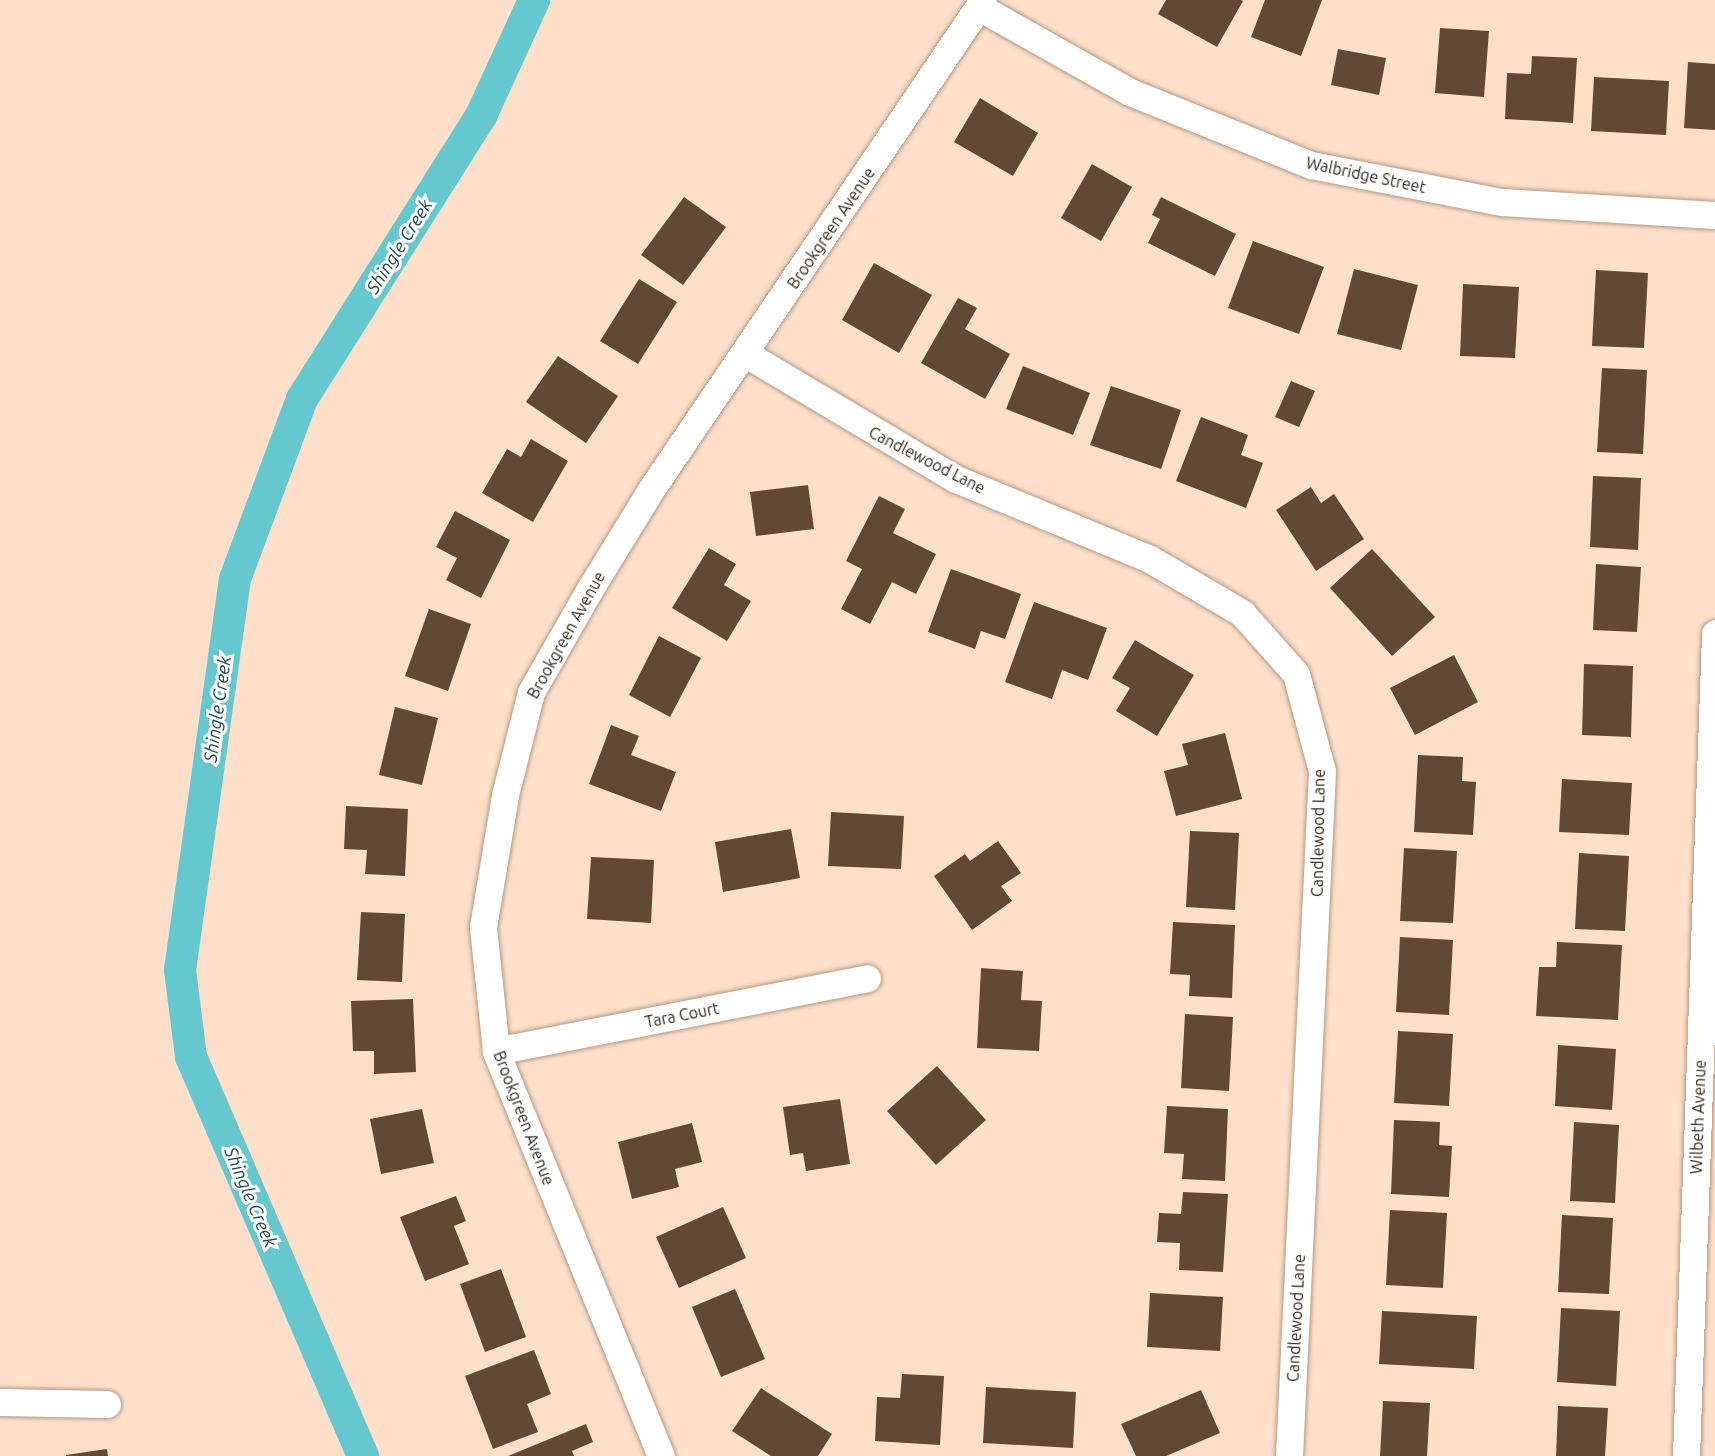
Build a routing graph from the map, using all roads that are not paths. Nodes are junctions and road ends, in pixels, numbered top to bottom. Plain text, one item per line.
1 (981, 4) edge
2 (1715, 215) edge
3 (746, 354) junction
4 (1715, 634) edge
5 (867, 978) dead end
6 (496, 1051) junction
7 (0, 1402) edge
8 (107, 1404) dead end
9 (661, 1456) edge
10 (1289, 1456) edge
11 (1686, 1456) edge

1 - 2 street, Walbridge Street
1 - 3 street, Brookgreen Avenue
3 - 6 street, Brookgreen Avenue
3 - 10 street, Candlewood Lane
4 - 11 street, Wilbeth Avenue
5 - 6 street, Tara Court
6 - 9 street, Brookgreen Avenue
7 - 8 street

